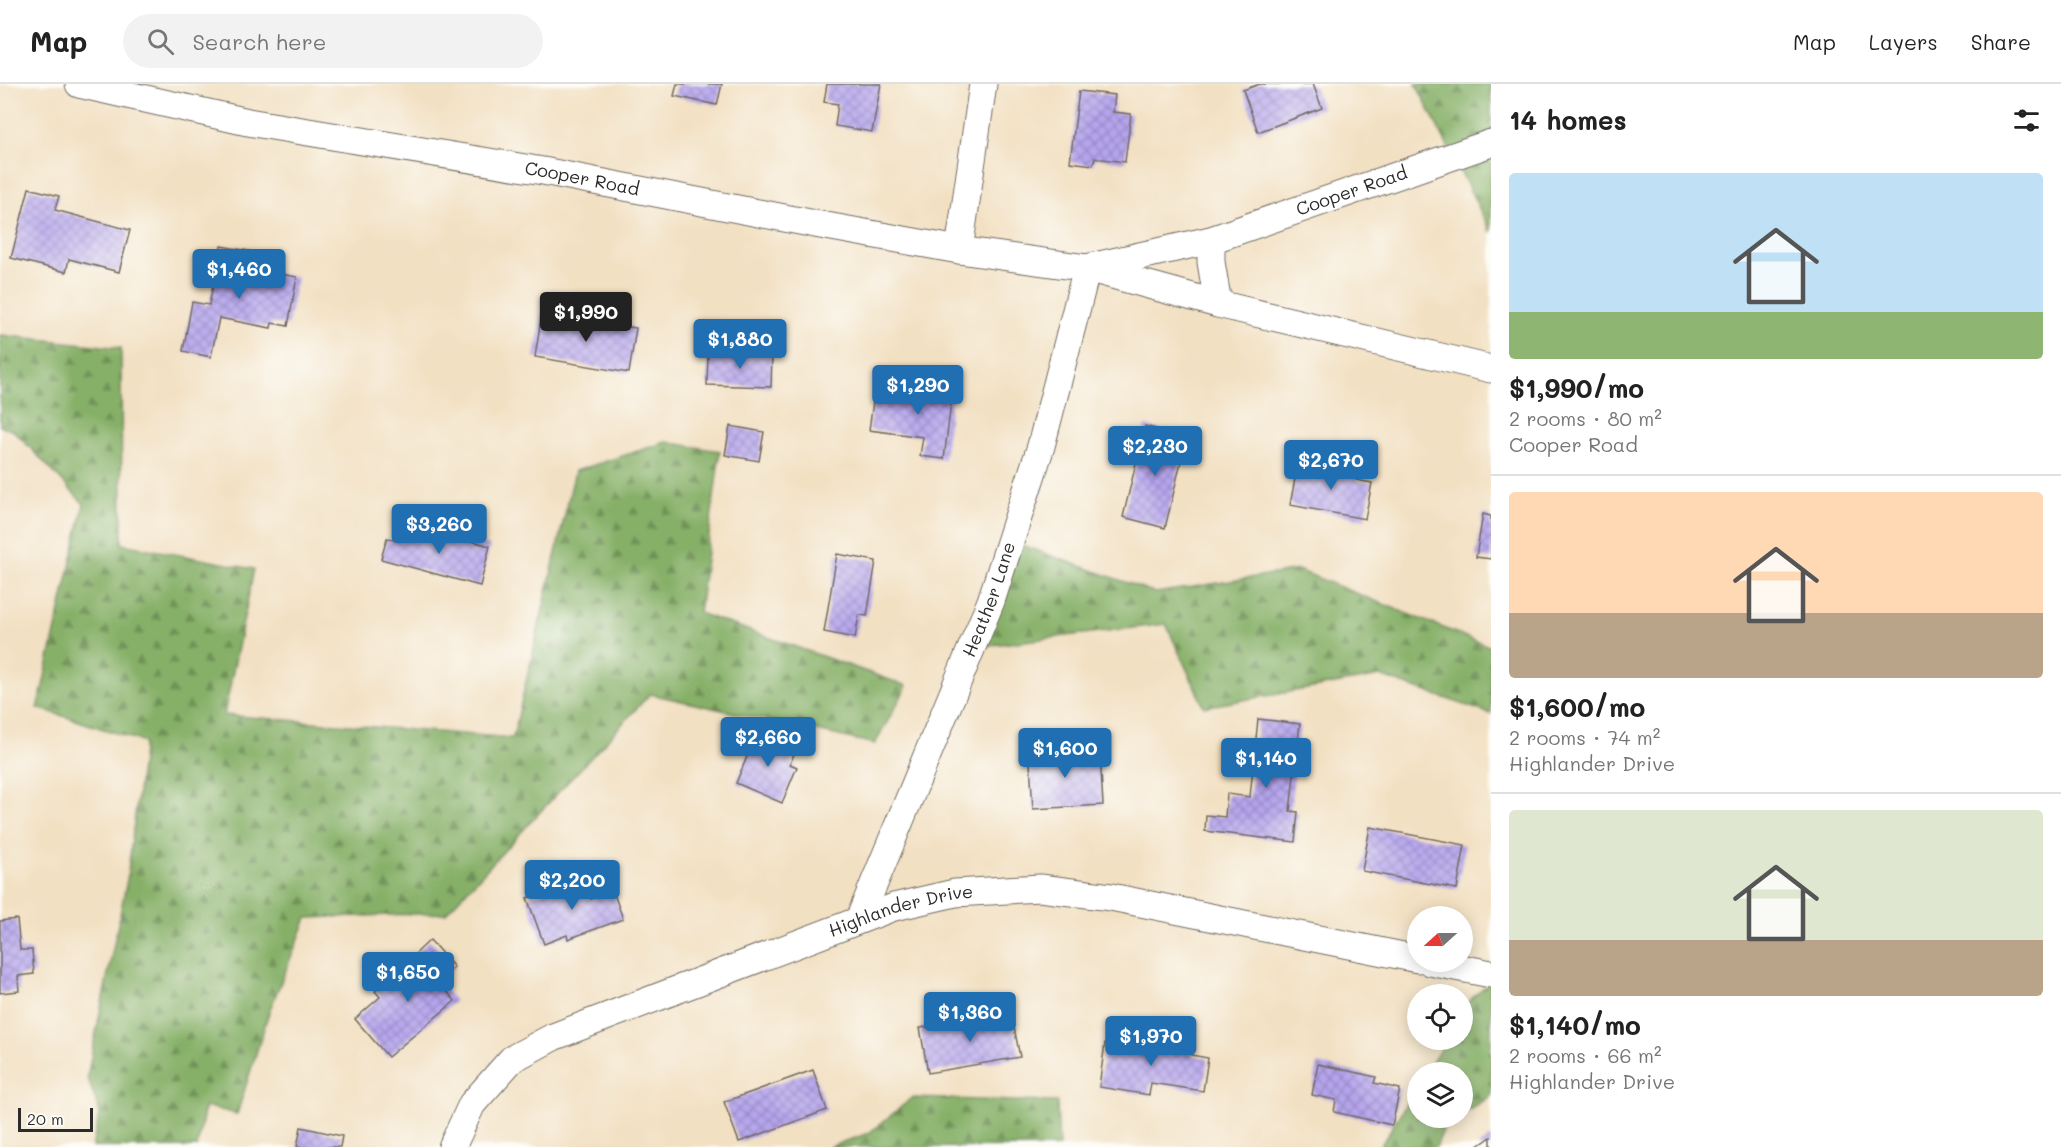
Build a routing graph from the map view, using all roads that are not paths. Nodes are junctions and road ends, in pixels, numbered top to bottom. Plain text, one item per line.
1 (79, 84) edge
2 (983, 84) edge
3 (1491, 143) edge
4 (1211, 240) junction
5 (959, 249) junction
6 (1087, 268) junction
7 (1218, 304) junction
8 (1491, 369) edge
9 (859, 920) junction
10 (1407, 957) edge
11 (1473, 970) edge
12 (1491, 974) edge
13 (452, 1147) edge

1 - 5 street, Cooper Road
2 - 5 street
3 - 4 street, Cooper Road
4 - 6 street, Cooper Road
4 - 7 street
5 - 6 street, Cooper Road
6 - 7 street, Cooper Road
6 - 9 street, Heather Lane
7 - 8 street, Cooper Road
9 - 10 street, Highlander Drive
9 - 13 street, Highlander Drive
11 - 12 street

